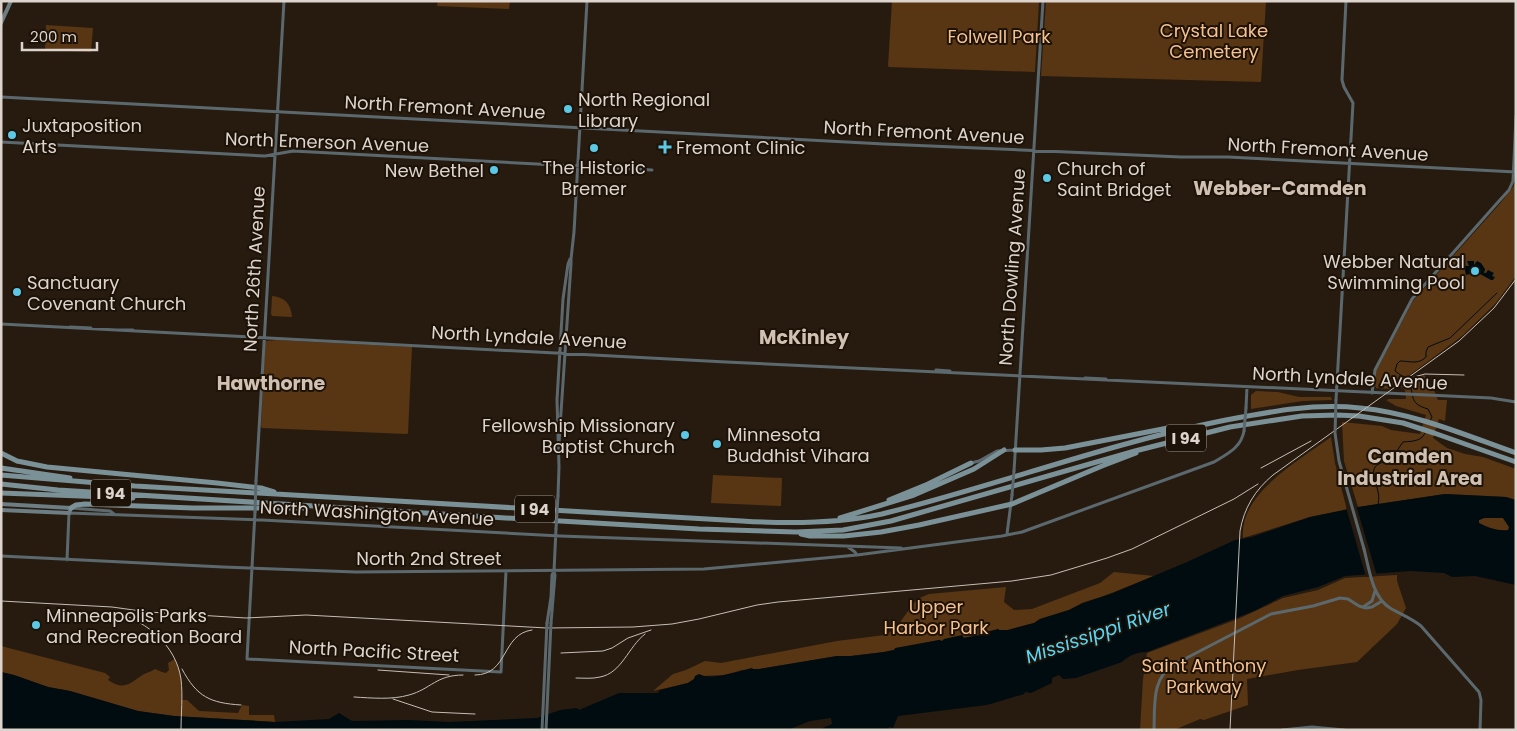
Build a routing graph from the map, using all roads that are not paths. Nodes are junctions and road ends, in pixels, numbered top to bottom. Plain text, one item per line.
1 (11, 1) edge
2 (284, 1) edge
3 (587, 1) edge
4 (1043, 1) edge
5 (1346, 1) edge
6 (1, 23) edge
7 (1, 97) edge
8 (277, 112) junction
9 (1516, 116) edge
10 (579, 128) junction
11 (1, 142) edge
12 (1033, 151) junction
13 (275, 154) junction
14 (1349, 163) junction
15 (577, 165) junction
16 (652, 170) dead end
17 (1515, 172) edge
18 (571, 259) junction
19 (1, 324) edge
20 (264, 338) junction
21 (559, 352) junction
22 (565, 353) junction
23 (1019, 375) junction
24 (1247, 387) junction
25 (1337, 392) junction
26 (1372, 393) junction
27 (1516, 402) edge
28 (1191, 427) junction
29 (1180, 439) junction
30 (559, 442) junction
31 (1004, 450) junction
32 (1015, 450) junction
33 (1, 452) edge
34 (1516, 453) edge
35 (1516, 462) edge
36 (971, 463) joint
37 (1, 468) edge
38 (1, 475) edge
39 (1, 484) edge
40 (106, 484) junction
41 (1, 493) edge
42 (284, 494) junction
43 (222, 500) junction
44 (1, 504) edge
45 (1012, 504) junction
46 (874, 507) junction
47 (366, 508) junction
48 (1, 510) edge
49 (70, 511) junction
50 (254, 521) junction
51 (785, 523) junction
52 (796, 532) junction
53 (1007, 535) junction
54 (556, 536) junction
55 (848, 547) junction
56 (910, 549) junction
57 (857, 555) junction
58 (1, 556) edge
59 (66, 560) junction
60 (252, 568) junction
61 (506, 571) junction
62 (554, 571) junction
63 (1376, 590) junction
64 (1382, 601) junction
65 (1363, 607) junction
66 (246, 658) joint
67 (544, 730) edge
68 (1154, 730) edge
69 (1282, 730) edge
70 (1344, 730) edge
71 (1480, 730) edge

1 - 6 main road
2 - 8 street, North 26th Avenue
3 - 10 street
4 - 12 street, North Dowling Avenue
5 - 14 street
7 - 8 street, North Fremont Avenue
8 - 10 street, North Fremont Avenue
8 - 13 street, North 26th Avenue
9 - 17 street
10 - 12 street, North Fremont Avenue
10 - 15 street
11 - 13 street, North Emerson Avenue
12 - 14 street, North Fremont Avenue
12 - 23 street, North Dowling Avenue
13 - 15 street, North Emerson Avenue
13 - 20 street, North 26th Avenue
14 - 17 street, North Fremont Avenue
14 - 25 street
15 - 16 street, North Emerson Avenue
15 - 18 street
17 - 26 street
18 - 21 street
18 - 22 street
19 - 20 street, North Lyndale Avenue
20 - 21 street, North Lyndale Avenue
20 - 50 street, North 26th Avenue, bridge
21 - 22 street, North Lyndale Avenue
21 - 30 street
22 - 23 street, North Lyndale Avenue
22 - 30 street
23 - 24 street, North Lyndale Avenue
23 - 32 street, North Dowling Avenue
24 - 25 street, North Lyndale Avenue
24 - 53 street, North Washington Avenue, bridge
25 - 26 street, North Lyndale Avenue
25 - 63 street, bridge
26 - 27 street, North Lyndale Avenue
28 - 32 highway
28 - 34 highway, I 94
28 - 51 highway, I 94
29 - 35 highway, I 94
29 - 45 highway
29 - 52 highway, I 94
30 - 54 street, bridge
31 - 32 street
31 - 36 street
31 - 46 highway
32 - 45 street, North Dowling Avenue, bridge
33 - 42 highway
36 - 46 highway
37 - 40 highway
38 - 40 highway, I 94
39 - 43 highway, I 94
40 - 42 highway, I 94
41 - 43 highway
42 - 51 highway, I 94
43 - 47 highway, I 94
44 - 49 main road, North Washington Avenue
45 - 52 highway
45 - 53 street, North Dowling Avenue
46 - 51 highway
47 - 49 highway
47 - 52 highway, I 94
48 - 49 main road, North Washington Avenue
49 - 50 street, North Washington Avenue
49 - 59 street
50 - 54 street, North Washington Avenue
50 - 60 street, North 26th Avenue
53 - 56 street, North Washington Avenue
54 - 55 street, North Washington Avenue
54 - 62 street
55 - 56 street, North Washington Avenue
55 - 57 street
56 - 57 street, North Washington Avenue
57 - 62 street, North 2nd Street
58 - 59 street, North 2nd Street
59 - 60 street, North 2nd Street
60 - 61 street, North 2nd Street
60 - 66 street, North 26th Avenue
61 - 62 street, North 2nd Street
61 - 66 street, North Pacific Street
62 - 67 street, bridge
63 - 64 street
63 - 65 street
64 - 65 street
64 - 71 street
65 - 68 street
69 - 70 street

